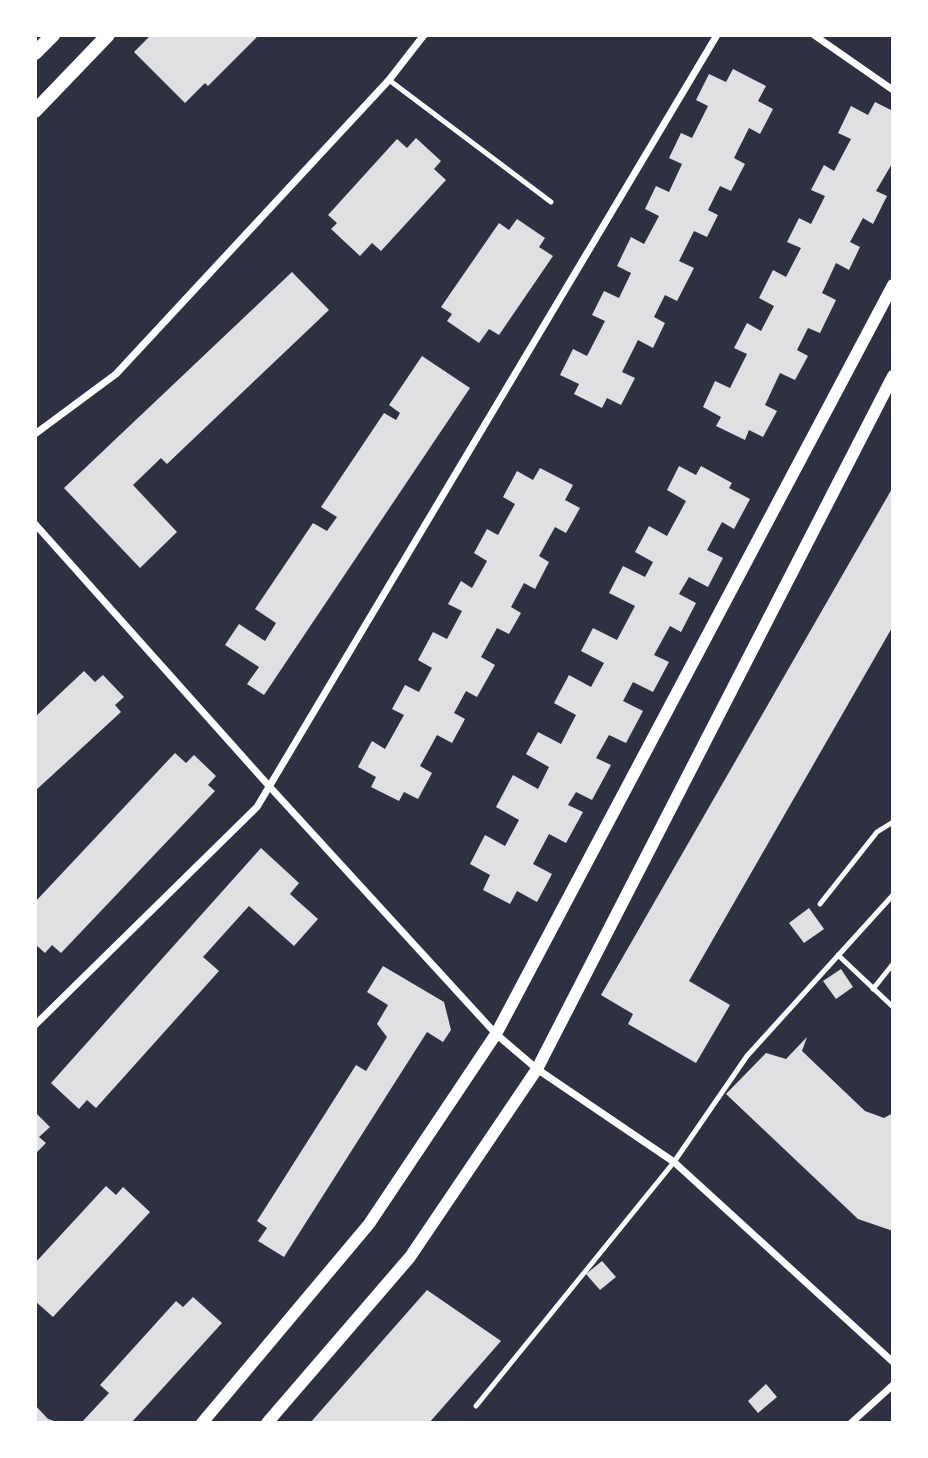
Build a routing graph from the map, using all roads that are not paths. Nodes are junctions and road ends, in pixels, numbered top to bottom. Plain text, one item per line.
1 (53, 35) edge
2 (108, 35) edge
3 (424, 35) edge
4 (717, 35) edge
5 (814, 35) edge
6 (35, 53) edge
7 (388, 80) junction
8 (893, 90) edge
9 (35, 111) edge
10 (551, 202) dead end
11 (893, 285) edge
12 (893, 376) edge
13 (35, 434) edge
14 (35, 524) edge
15 (269, 786) junction
16 (893, 822) edge
17 (893, 895) edge
18 (820, 904) dead end
19 (838, 955) junction
20 (893, 964) edge
21 (873, 989) junction
22 (893, 1007) edge
23 (35, 1025) edge
24 (495, 1034) junction
25 (537, 1069) junction
26 (674, 1162) junction
27 (893, 1362) edge
28 (893, 1385) edge
29 (475, 1406) dead end
30 (202, 1423) edge
31 (267, 1423) edge
32 (851, 1423) edge

1 - 6 main road
2 - 9 main road
3 - 7 street
4 - 15 street
5 - 8 street
7 - 10 lane
7 - 13 street
11 - 24 street
12 - 25 street
14 - 15 street
15 - 23 street
15 - 24 street
16 - 18 lane
17 - 19 lane
19 - 21 lane
19 - 26 lane
20 - 21 lane
21 - 22 lane
24 - 25 street
24 - 30 street
25 - 26 street
25 - 31 street
26 - 27 street
26 - 29 lane
28 - 32 street

